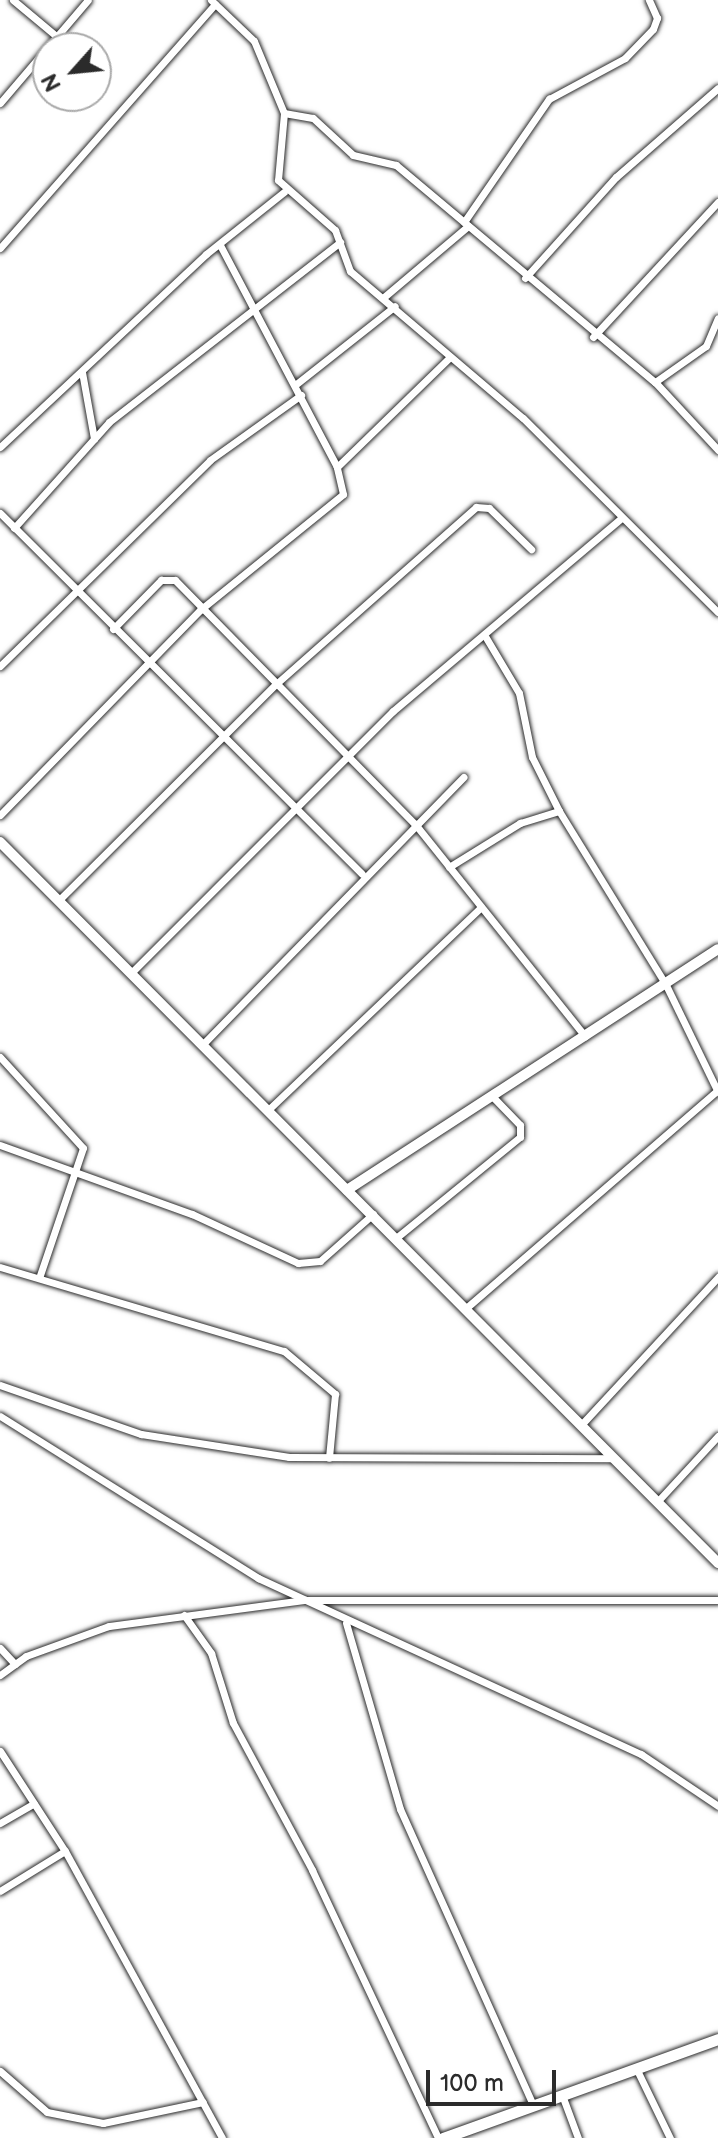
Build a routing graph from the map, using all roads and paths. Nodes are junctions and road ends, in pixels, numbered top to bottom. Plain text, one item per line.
1 (13, 0) edge
2 (88, 0) edge
3 (649, 0) edge
4 (213, 2) edge
5 (51, 32) edge
6 (60, 32) edge
7 (32, 65) edge
8 (718, 88) edge
9 (0, 103) edge
10 (284, 113) junction
11 (284, 192) junction
12 (718, 202) edge
13 (466, 224) junction
14 (340, 242) junction
15 (220, 245) junction
16 (0, 248) edge
17 (525, 278) junction
18 (384, 297) junction
19 (395, 306) junction
20 (250, 310) junction
21 (718, 318) edge
22 (593, 337) junction
23 (450, 357) junction
24 (82, 372) junction
25 (655, 382) junction
26 (295, 385) junction
27 (301, 395) junction
28 (94, 439) junction
29 (0, 447) edge
30 (718, 449) edge
31 (337, 467) junction
32 (0, 513) edge
33 (620, 519) junction
34 (7, 522) junction
35 (14, 528) junction
36 (0, 529) edge
37 (531, 549) dead end
38 (77, 592) junction
39 (200, 610) junction
40 (718, 612) edge
41 (113, 629) junction
42 (485, 636) junction
43 (148, 664) junction
44 (0, 666) edge
45 (276, 684) junction
46 (220, 739) junction
47 (348, 754) junction
48 (464, 777) dead end
49 (295, 810) junction
50 (559, 811) junction
51 (0, 815) edge
52 (415, 824) junction
53 (0, 842) edge
54 (449, 867) junction
55 (362, 874) junction
56 (59, 900) junction
57 (481, 907) junction
58 (718, 949) edge
59 (132, 972) junction
60 (665, 983) junction
61 (585, 1036) junction
62 (203, 1044) junction
63 (0, 1057) edge
64 (718, 1091) edge
65 (492, 1096) junction
66 (268, 1110) junction
67 (0, 1145) edge
68 (75, 1176) junction
69 (347, 1190) junction
70 (373, 1214) junction
71 (396, 1238) junction
72 (0, 1267) edge
73 (718, 1277) edge
74 (39, 1278) junction
75 (465, 1309) junction
76 (0, 1385) edge
77 (0, 1416) edge
78 (581, 1425) junction
79 (718, 1436) edge
80 (329, 1458) junction
81 (614, 1458) junction
82 (657, 1502) junction
83 (718, 1563) edge
84 (304, 1600) junction
85 (718, 1600) edge
86 (184, 1615) junction
87 (346, 1623) junction
88 (0, 1648) edge
89 (15, 1664) junction
90 (0, 1675) edge
91 (0, 1751) edge
92 (34, 1803) junction
93 (718, 1806) edge
94 (0, 1823) edge
95 (65, 1851) junction
96 (0, 1891) edge
97 (718, 2039) edge
98 (636, 2068) junction
99 (0, 2071) edge
100 (562, 2095) junction
101 (203, 2102) junction
102 (533, 2105) junction
103 (222, 2138) edge
104 (441, 2138) edge
105 (578, 2138) edge
106 (670, 2138) edge

1 - 5 street
2 - 6 street
3 - 13 street
4 - 10 street
4 - 16 street
7 - 9 street
8 - 17 street
10 - 11 street
10 - 13 street
11 - 14 street
11 - 15 street
12 - 22 street
13 - 17 street
13 - 18 street
14 - 18 street
14 - 20 street
15 - 20 street
15 - 24 street
17 - 22 street
18 - 19 street
19 - 23 street
19 - 26 street
20 - 26 street
20 - 28 street
21 - 25 street
22 - 25 street
23 - 31 street
23 - 33 street
24 - 28 street
24 - 29 street
25 - 30 street
26 - 27 street
27 - 31 street
27 - 38 street
28 - 35 street
31 - 39 street
32 - 34 street
33 - 40 street
33 - 42 street
34 - 35 street
34 - 36 street
35 - 38 street
37 - 45 street
38 - 41 street
38 - 44 street
39 - 41 street
39 - 43 street
39 - 45 street
41 - 43 street
42 - 47 street
42 - 50 street
43 - 46 street
43 - 51 street
45 - 46 street
45 - 47 street
46 - 49 street
46 - 56 street
47 - 49 street
47 - 52 street
48 - 52 street
49 - 55 street
49 - 59 street
50 - 54 street
50 - 60 street
52 - 54 street
52 - 55 street
53 - 56 main road
54 - 57 street
55 - 62 street
56 - 59 main road
57 - 61 street
57 - 66 street
58 - 60 main road
59 - 62 main road
60 - 61 main road
60 - 64 street
61 - 65 main road
62 - 66 main road
63 - 68 street
64 - 75 street
65 - 69 main road
65 - 71 street
66 - 69 main road
67 - 68 street
68 - 70 street
68 - 74 street
69 - 70 main road
70 - 71 main road
71 - 75 main road
72 - 74 street
73 - 78 street
74 - 80 street
75 - 78 main road
76 - 80 street
77 - 84 street
78 - 81 main road
79 - 82 street
80 - 81 street
81 - 82 main road
82 - 83 main road
84 - 85 street
84 - 86 street
84 - 87 street
86 - 89 street
86 - 104 street
87 - 93 street
87 - 102 street
88 - 89 street
89 - 90 street
91 - 92 street
92 - 94 street
92 - 95 street
95 - 96 street
95 - 101 street
97 - 98 main road
98 - 100 main road
98 - 106 street
99 - 101 street
100 - 102 main road
100 - 105 street
101 - 103 street
102 - 104 main road

